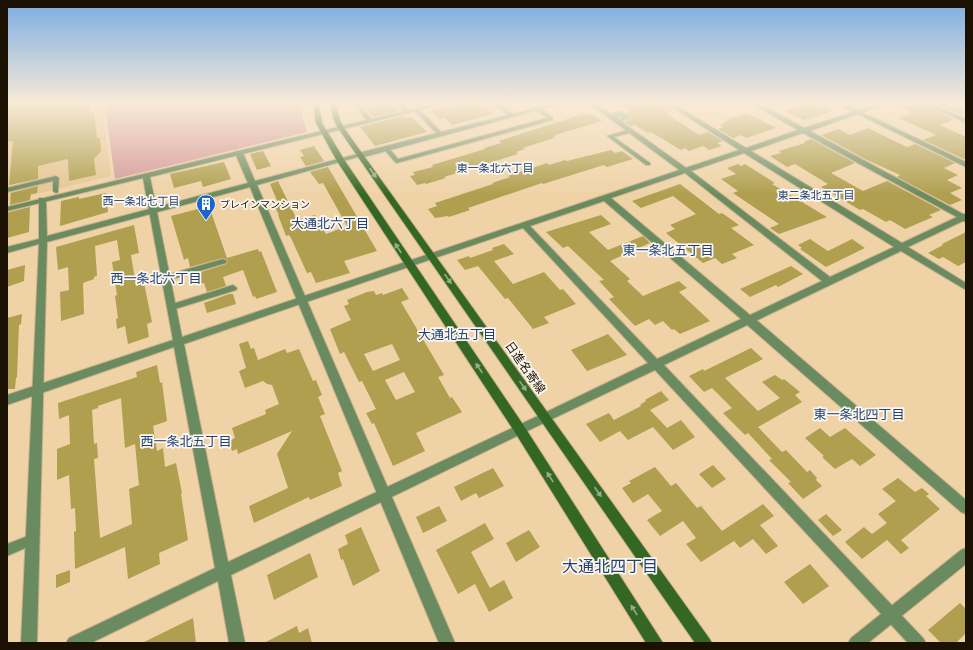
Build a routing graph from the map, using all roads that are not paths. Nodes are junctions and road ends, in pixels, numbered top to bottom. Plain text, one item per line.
1 (315, 134) edge
2 (325, 134) edge
3 (346, 134) edge
4 (495, 134) edge
5 (617, 134) edge
6 (636, 134) edge
7 (718, 134) edge
8 (791, 134) edge
9 (811, 134) edge
10 (902, 134) edge
11 (440, 135) edge
12 (387, 149) junction
13 (744, 151) junction
14 (239, 153) junction
15 (361, 155) junction
16 (341, 161) junction
17 (648, 164) dead end
18 (966, 165) edge
19 (685, 170) junction
20 (146, 176) junction
21 (252, 185) junction
22 (7, 190) edge
23 (56, 191) dead end
24 (606, 198) junction
25 (42, 200) junction
26 (7, 209) edge
27 (154, 211) junction
28 (965, 217) edge
29 (525, 225) junction
30 (43, 240) junction
31 (901, 247) junction
32 (7, 250) edge
33 (432, 256) junction
34 (223, 261) dead end
35 (409, 264) junction
36 (166, 278) junction
37 (830, 282) junction
38 (966, 287) edge
39 (233, 288) dead end
40 (301, 300) junction
41 (172, 307) junction
42 (749, 320) junction
43 (178, 342) junction
44 (657, 364) junction
45 (37, 390) junction
46 (7, 400) edge
47 (546, 417) junction
48 (520, 430) junction
49 (384, 495) junction
50 (966, 508) edge
51 (33, 539) junction
52 (7, 550) edge
53 (966, 555) edge
54 (223, 572) junction
55 (892, 614) junction
56 (29, 643) edge
57 (74, 643) edge
58 (237, 643) edge
59 (447, 643) edge
60 (655, 643) edge
61 (704, 643) edge
62 (856, 643) edge
63 (918, 643) edge

1 - 14 street
2 - 16 main road
3 - 15 main road, 日進名寄線
4 - 12 lane
5 - 17 lane
6 - 19 street
7 - 13 street
8 - 13 street
9 - 28 street
10 - 18 street
11 - 12 street
12 - 15 street
13 - 19 street
13 - 31 street
14 - 20 street
14 - 21 street
15 - 16 street
15 -> 33 main road, 日進名寄線
16 - 21 street
35 -> 16 main road
19 - 24 street
19 - 37 street
20 - 25 street
20 - 27 street
21 - 27 street
21 - 40 street
22 - 23 lane
24 - 29 street
24 - 42 street
25 - 26 street
25 - 30 street
27 - 30 street
27 - 36 street
28 - 31 street
29 - 33 street
29 - 44 street
30 - 32 street
30 - 45 street
31 - 37 street
31 - 38 street
33 - 35 street
33 -> 47 main road, 日進名寄線
34 - 36 lane
35 - 40 street
48 -> 35 main road
36 - 41 street
37 - 42 street
39 - 41 lane
40 - 43 street
40 - 49 street
41 - 43 street
42 - 44 street
42 - 50 street
43 - 45 street
43 - 54 street
44 - 47 street
44 - 55 street
45 - 46 street
45 - 51 street
47 - 48 street
47 -> 61 main road, 日進名寄線
48 - 49 street
60 -> 48 main road
49 - 54 street
49 - 59 street
51 - 52 lane
51 - 56 street
53 - 55 street
54 - 57 street
54 - 58 street
55 - 62 street
55 - 63 street

